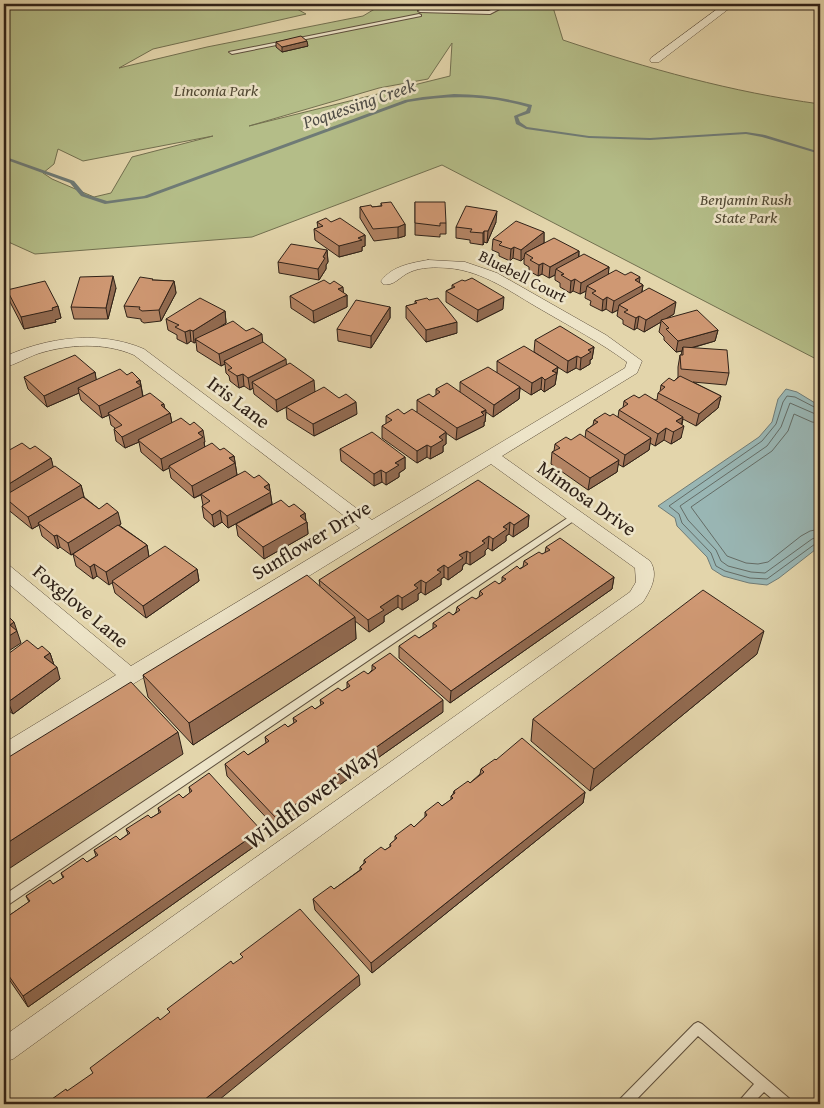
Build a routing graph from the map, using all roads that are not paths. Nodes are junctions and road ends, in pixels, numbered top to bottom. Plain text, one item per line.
1 (507, 4) edge
2 (730, 4) edge
3 (232, 52) dead end
4 (655, 60) dead end
5 (388, 281) dead end
6 (635, 360) joint
7 (4, 363) edge
8 (491, 456) junction
9 (575, 516) junction
10 (371, 528) junction
11 (4, 570) edge
12 (645, 582) joint
13 (130, 676) junction
14 (4, 753) edge
15 (4, 901) edge
16 (4, 1050) edge
17 (764, 1083) junction
18 (623, 1104) edge
19 (744, 1104) edge
20 (787, 1104) edge

1 - 3 lane
2 - 4 street
5 - 6 street, Bluebell Court
6 - 8 street, Sunflower Drive
7 - 10 street, Iris Lane
8 - 9 street, Mimosa Drive
8 - 10 street, Sunflower Drive
9 - 12 street, Mimosa Drive
9 - 15 lane
10 - 13 street, Sunflower Drive
11 - 13 street, Foxglove Lane
12 - 16 street, Wildflower Way
13 - 14 street, Sunflower Drive
17 - 18 lane
17 - 19 lane
17 - 20 lane

